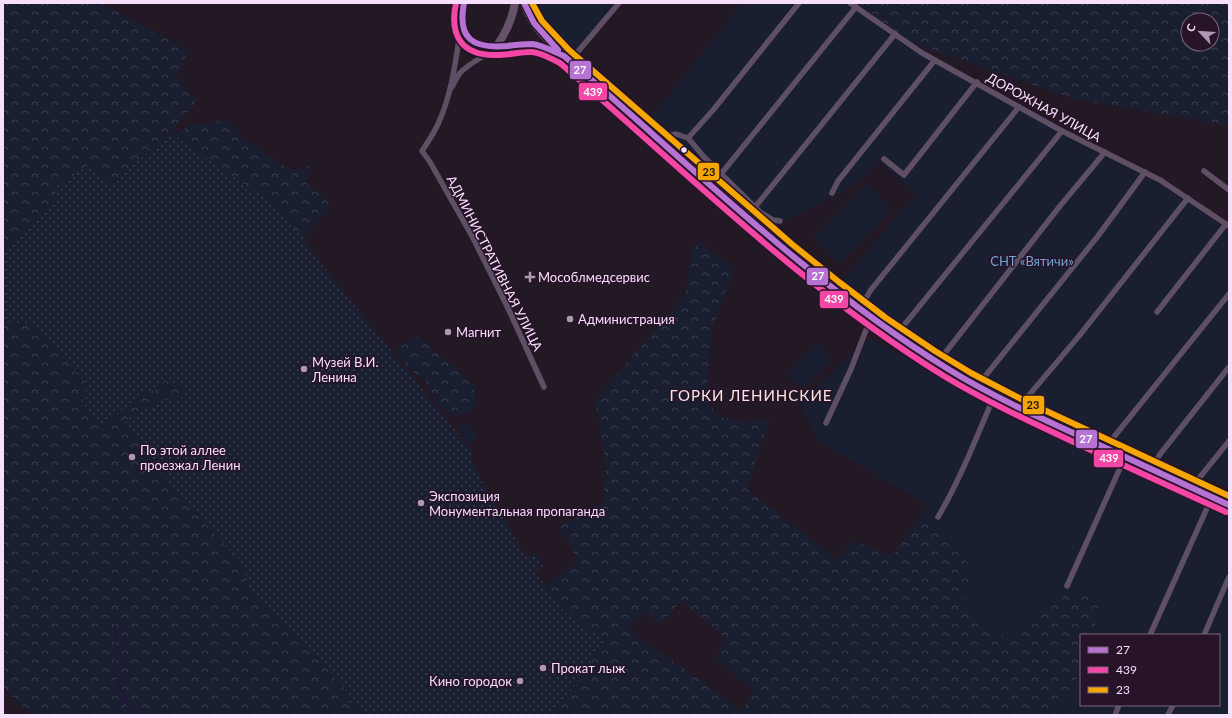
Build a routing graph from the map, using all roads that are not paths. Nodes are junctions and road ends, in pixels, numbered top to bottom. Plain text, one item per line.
1 (464, 3) edge
2 (515, 3) edge
3 (524, 3) edge
4 (619, 3) edge
5 (799, 3) edge
6 (850, 3) edge
7 (856, 7) junction
8 (462, 19) junction
9 (895, 34) junction
10 (496, 47) junction
11 (567, 59) junction
12 (935, 60) junction
13 (977, 82) junction
14 (448, 92) junction
15 (1019, 107) junction
16 (1062, 131) junction
17 (688, 138) junction
18 (664, 144) junction
19 (1105, 152) junction
20 (884, 160) dead end
21 (1145, 172) junction
22 (1204, 172) dead end
23 (721, 174) junction
24 (1229, 190) edge
25 (832, 193) dead end
26 (1188, 198) junction
27 (755, 207) junction
28 (780, 221) dead end
29 (1228, 225) edge
30 (1229, 294) edge
31 (860, 309) junction
32 (1157, 312) dead end
33 (874, 320) junction
34 (896, 335) junction
35 (938, 362) junction
36 (1229, 367) edge
37 (978, 385) junction
38 (544, 387) dead end
39 (995, 394) junction
40 (1019, 408) junction
41 (826, 423) dead end
42 (1229, 441) edge
43 (1105, 448) junction
44 (1125, 457) junction
45 (1150, 469) junction
46 (1194, 489) junction
47 (1212, 497) junction
48 (1229, 505) edge
49 (938, 517) dead end
50 (1229, 577) edge
51 (1066, 586) dead end
52 (1150, 634) edge
53 (1204, 634) edge
54 (1172, 706) edge
55 (1168, 715) edge

1 - 8 main road
2 - 10 main road
3 - 11 main road
4 - 11 street
5 - 17 street
6 - 7 street, ДОРОЖНАЯ УЛИЦА
7 - 9 street, ДОРОЖНАЯ УЛИЦА
7 - 23 street
8 - 10 main road
8 - 14 street
9 - 12 street, ДОРОЖНАЯ УЛИЦА
9 - 27 street
10 - 11 main road
10 - 14 street
11 - 18 main road
12 - 13 street, ДОРОЖНАЯ УЛИЦА
12 - 25 street
13 - 15 street, ДОРОЖНАЯ УЛИЦА
13 - 20 street
14 - 38 street, АДМИНИСТРАТИВНАЯ УЛИЦА
15 - 16 street, ДОРОЖНАЯ УЛИЦА
15 - 31 street
16 - 19 street, ДОРОЖНАЯ УЛИЦА
16 - 34 street
17 - 18 street
17 - 23 street
18 - 31 main road
19 - 21 street, ДОРОЖНАЯ УЛИЦА
19 - 35 street
21 - 26 street, ДОРОЖНАЯ УЛИЦА
21 - 37 street
22 - 24 street
23 - 27 street
26 - 29 street, ДОРОЖНАЯ УЛИЦА
26 - 40 street
27 - 28 street
29 - 32 street
30 - 43 street
31 - 33 main road
33 - 34 main road
33 - 41 street
34 - 35 main road
35 - 37 main road
36 - 45 street
37 - 39 main road
39 - 40 main road
39 - 49 street
40 - 43 main road
42 - 46 street
43 - 44 main road
44 - 45 main road
44 - 51 street
45 - 46 main road
46 - 47 main road
47 - 48 main road
47 - 52 street
50 - 53 street
54 - 55 street

